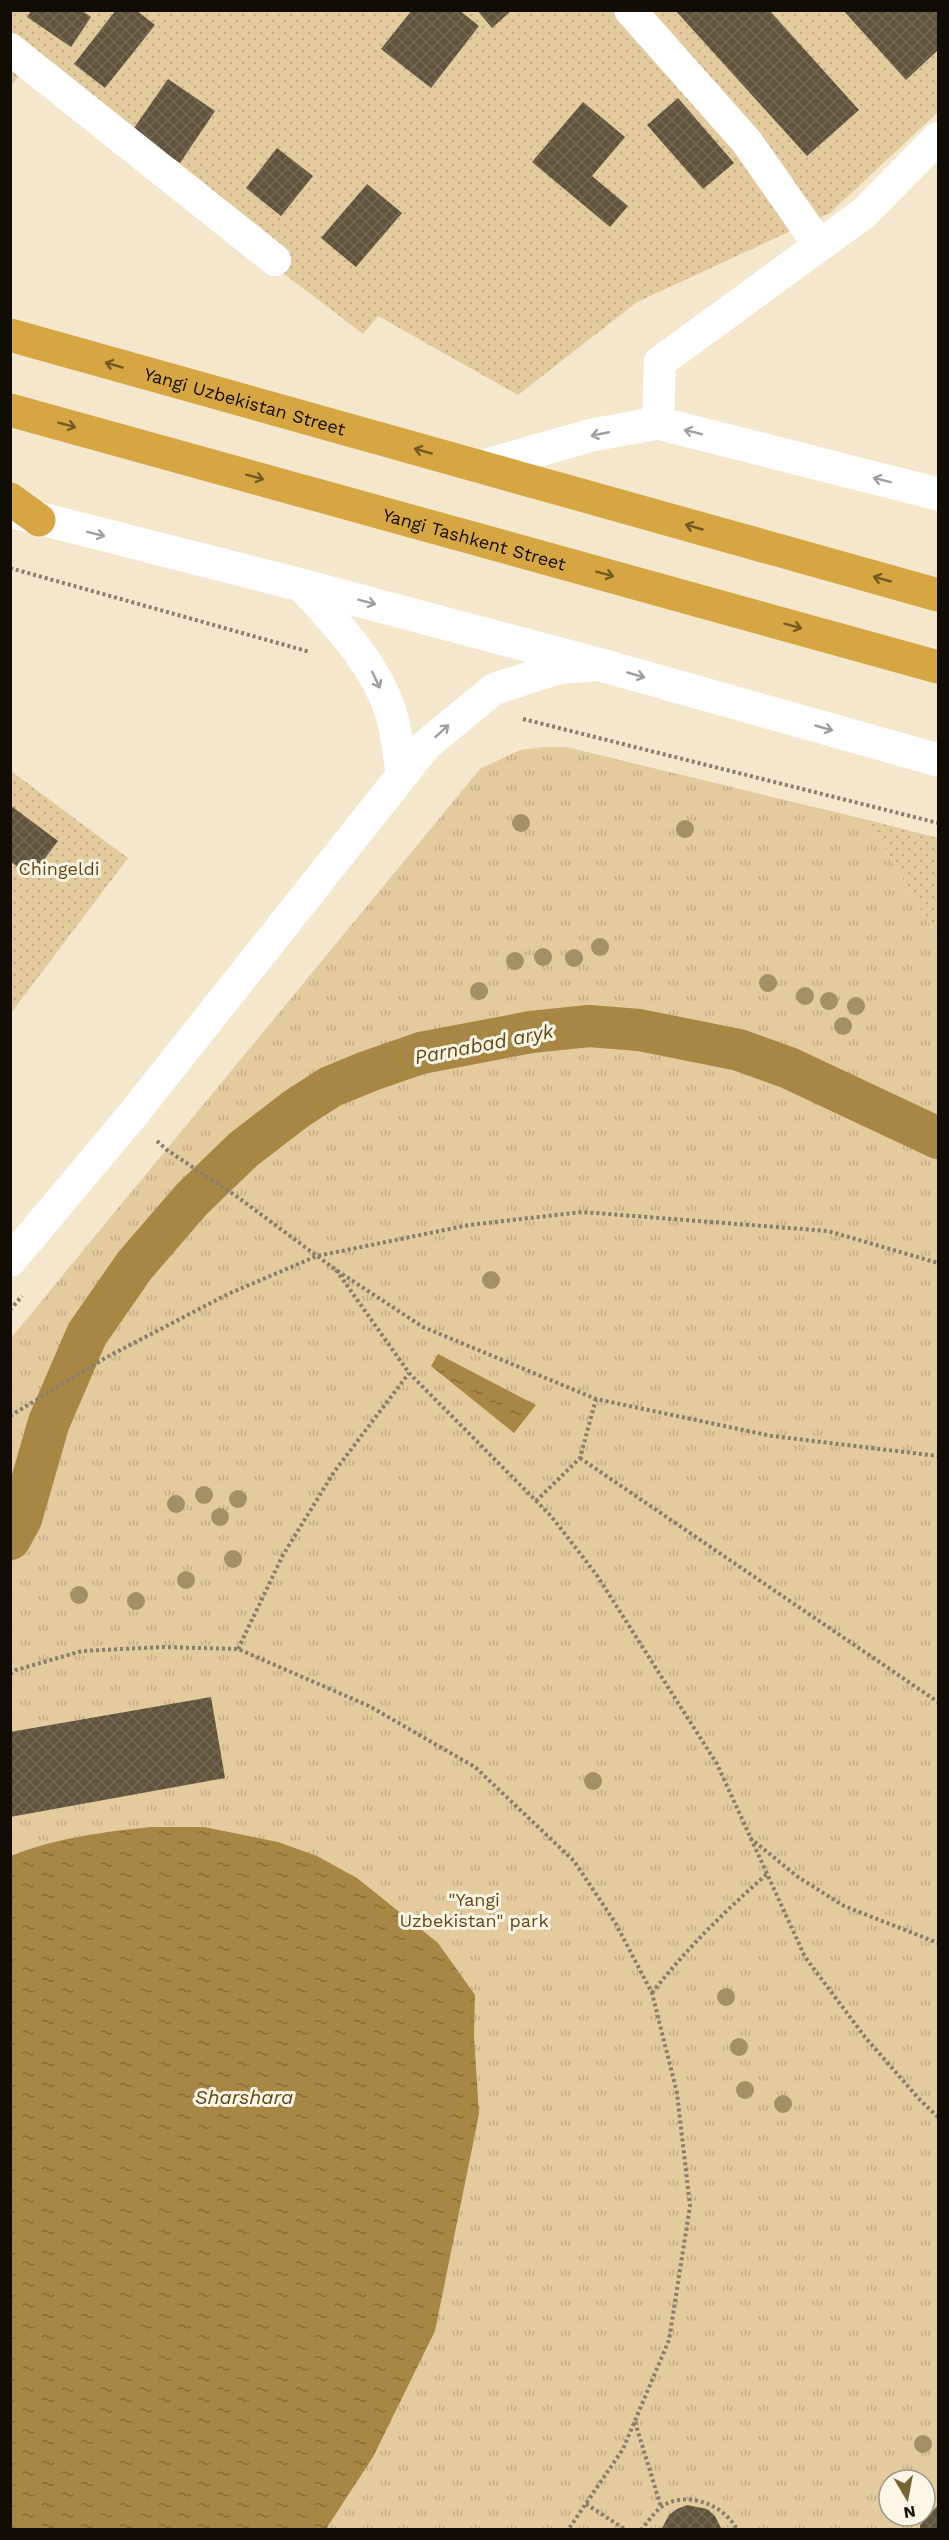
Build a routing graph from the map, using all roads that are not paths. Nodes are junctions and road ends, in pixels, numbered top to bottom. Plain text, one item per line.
1 (630, 10) edge
2 (10, 49) edge
3 (939, 138) edge
4 (819, 245) junction
5 (275, 260) dead end
6 (10, 335) edge
7 (10, 410) edge
8 (658, 423) junction
9 (480, 467) junction
10 (939, 494) edge
11 (10, 499) edge
12 (25, 515) edge
13 (301, 585) junction
14 (939, 595) edge
15 (601, 665) junction
16 (939, 667) edge
17 (939, 760) edge
18 (402, 773) junction
19 (10, 1261) edge

1 - 4 street
2 - 5 street
3 - 4 street
4 - 8 street
9 -> 6 highway, Yangi Uzbekistan Street
7 -> 16 highway, Yangi Tashkent Street
8 -> 9 main road
10 -> 8 main road
14 -> 9 highway
11 - 12 highway
12 -> 13 main road
13 -> 15 main road
13 -> 18 street
15 -> 17 main road
18 -> 15 street
18 - 19 street

